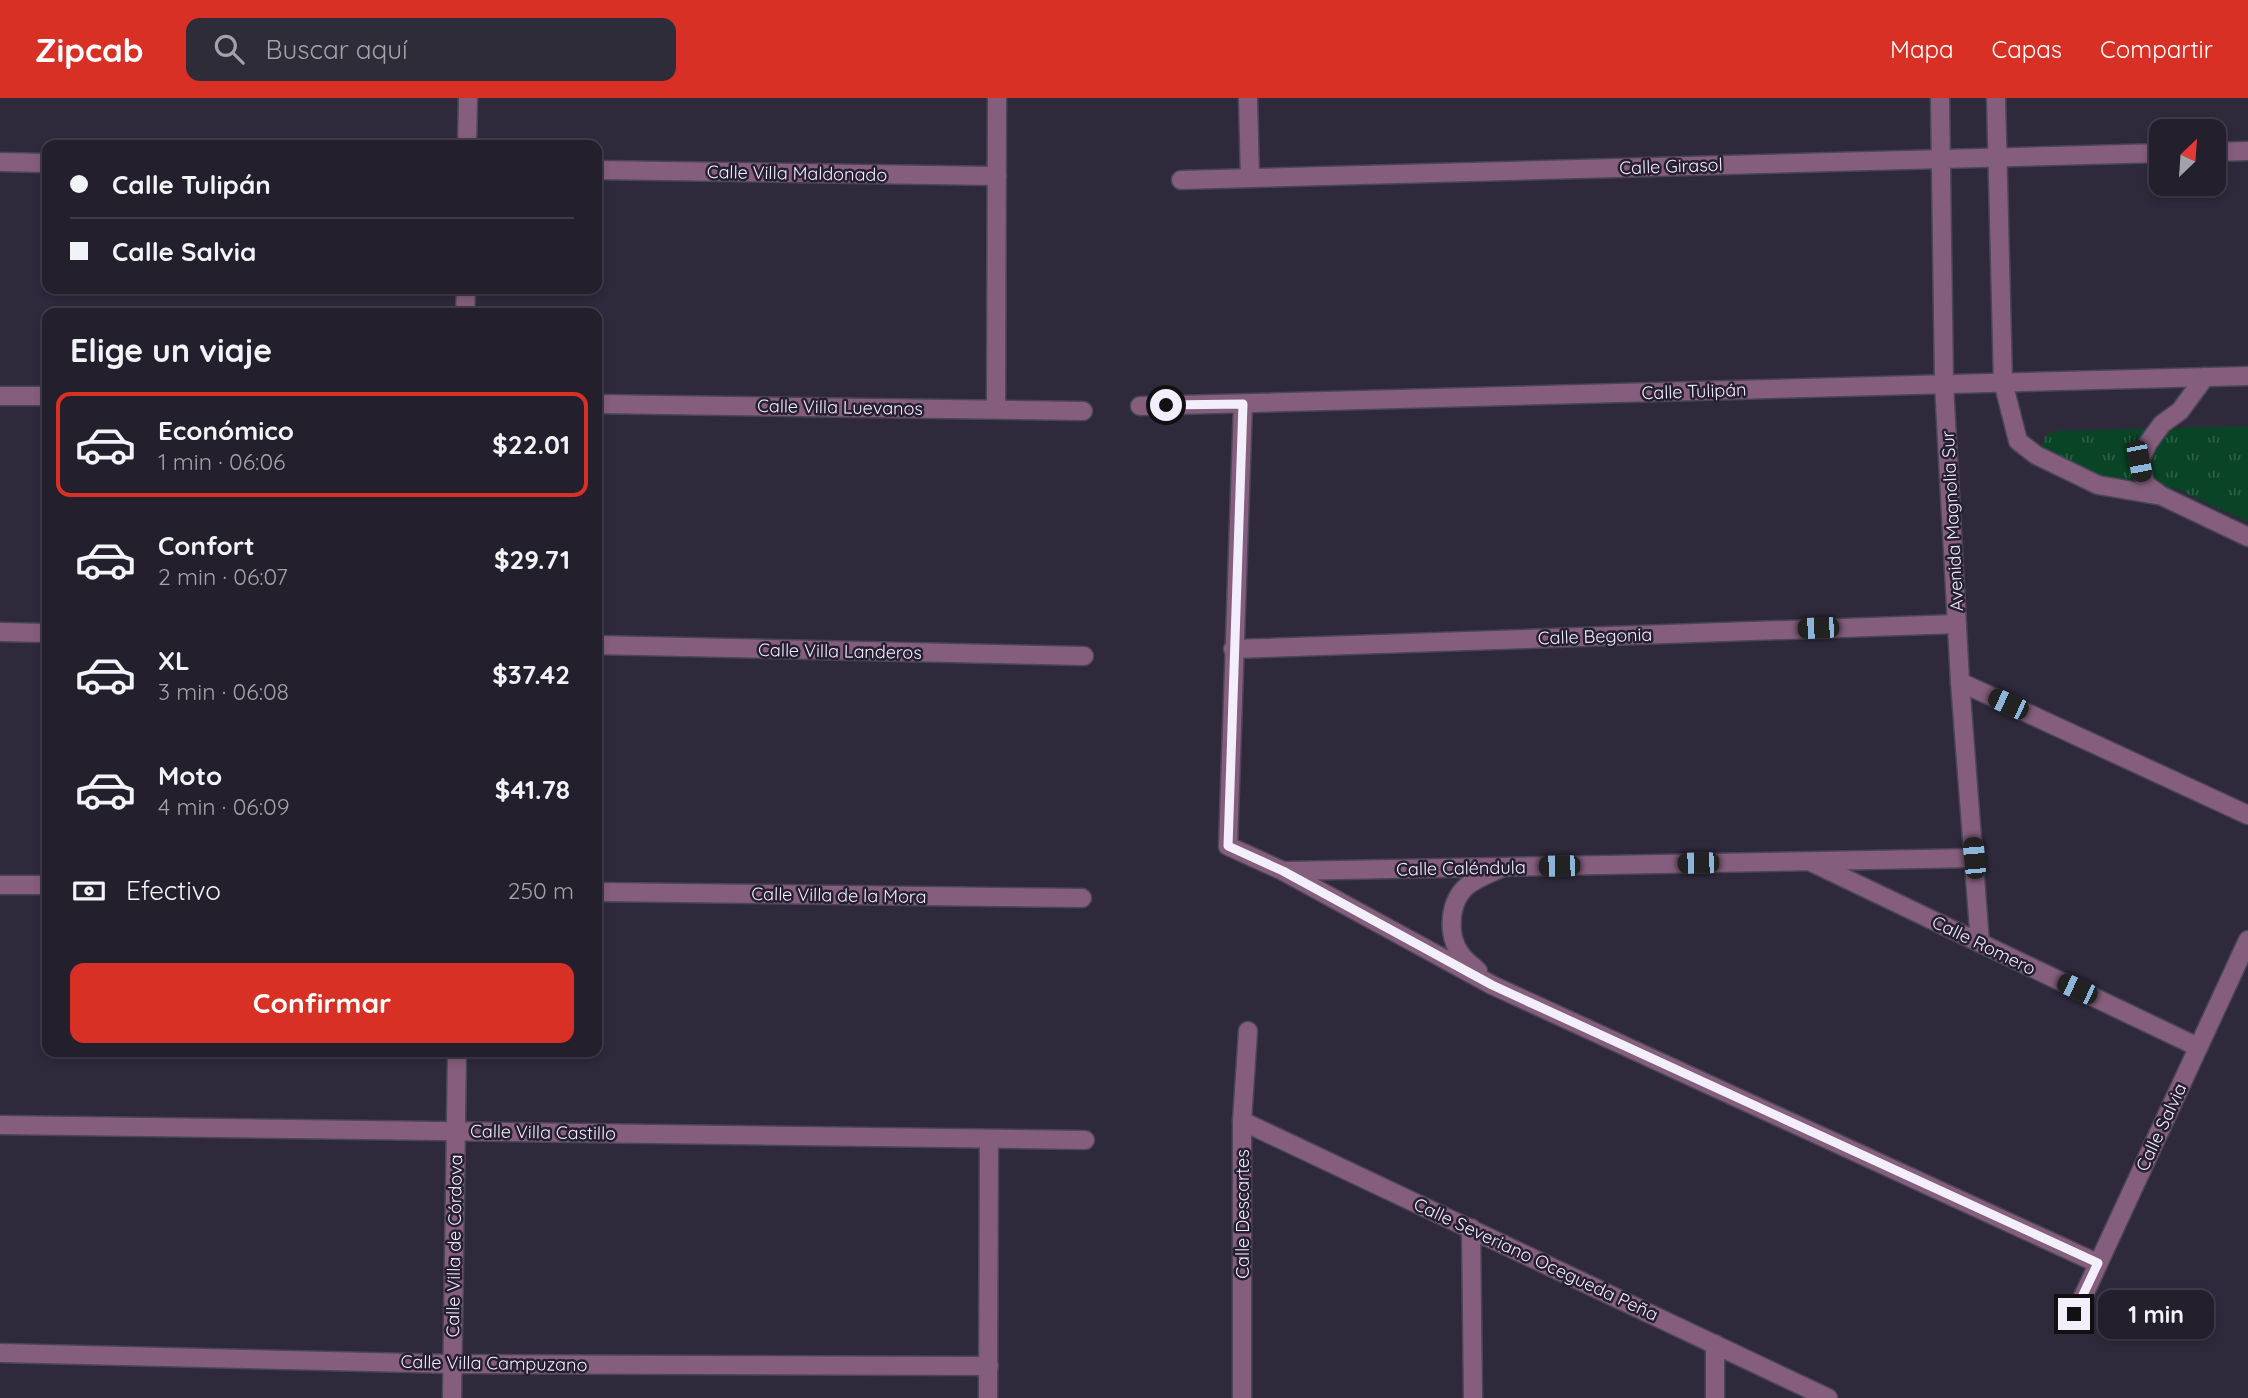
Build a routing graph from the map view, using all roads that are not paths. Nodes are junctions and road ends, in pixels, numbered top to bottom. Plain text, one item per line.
1 (468, 98) edge
2 (997, 98) edge
3 (1248, 98) edge
4 (1940, 98) edge
5 (1996, 98) edge
6 (467, 140) edge
7 (2248, 151) edge
8 (2226, 152) edge
9 (2149, 153) edge
10 (1997, 158) junction
11 (1941, 159) junction
12 (0, 162) edge
13 (42, 163) edge
14 (602, 170) edge
15 (997, 176) junction
16 (1250, 178) junction
17 (1181, 180) dead end
18 (2248, 376) edge
19 (2205, 377) junction
20 (2003, 382) junction
21 (1944, 384) junction
22 (0, 396) edge
23 (42, 396) edge
24 (602, 404) edge
25 (1243, 404) junction
26 (1140, 406) dead end
27 (996, 409) junction
28 (1083, 411) dead end
29 (2162, 496) junction
30 (2248, 537) edge
31 (1958, 624) junction
32 (0, 632) edge
33 (42, 633) edge
34 (602, 645) edge
35 (1233, 649) junction
36 (1084, 656) dead end
37 (1959, 681) junction
38 (2248, 815) edge
39 (1974, 858) junction
40 (1809, 861) junction
41 (1504, 867) junction
42 (1283, 871) junction
43 (0, 885) edge
44 (42, 885) edge
45 (602, 892) edge
46 (1082, 898) dead end
47 (2248, 940) edge
48 (1980, 943) junction
49 (1492, 985) junction
50 (1248, 1031) dead end
51 (2198, 1047) junction
52 (457, 1057) edge
53 (1242, 1121) junction
54 (0, 1125) edge
55 (456, 1131) junction
56 (989, 1139) junction
57 (1085, 1140) dead end
58 (1471, 1227) junction
59 (2098, 1263) junction
60 (2074, 1314) dead end
61 (1715, 1343) junction
62 (0, 1353) edge
63 (453, 1364) junction
64 (989, 1366) junction
65 (452, 1398) edge
66 (988, 1398) edge
67 (1242, 1398) edge
68 (1473, 1398) edge
69 (1715, 1398) edge
70 (1828, 1398) edge

1 - 6 street
2 - 15 street
3 - 16 street
4 - 11 street, Avenida Magnolia Sur
5 - 10 street
7 - 8 street
9 - 10 street, Calle Girasol
10 - 11 street, Calle Girasol
10 - 20 street
11 - 16 street, Calle Girasol
11 - 21 street, Avenida Magnolia Sur
12 - 13 street
14 - 15 street, Calle Villa Maldonado
15 - 27 street
16 - 17 street, Calle Girasol
18 - 19 street, Calle Tulipán
19 - 20 street, Calle Tulipán
19 - 29 street
20 - 21 street, Calle Tulipán
20 - 29 street
21 - 25 street, Calle Tulipán
21 - 31 street, Avenida Magnolia Sur
22 - 23 street
24 - 27 street, Calle Villa Luevanos
25 - 26 street, Calle Tulipán
25 - 35 street
27 - 28 street, Calle Villa Luevanos
29 - 30 street
31 - 35 street, Calle Begonia
31 - 37 street, Avenida Magnolia Sur
32 - 33 street
34 - 36 street, Calle Villa Landeros
35 - 42 street
37 - 38 street
37 - 39 street, Avenida Magnolia Sur
39 - 40 street, Calle Caléndula
39 - 48 street, Avenida Magnolia Sur
40 - 41 street, Calle Caléndula
40 - 48 street, Calle Romero
41 - 42 street, Calle Caléndula
41 - 49 street
42 - 49 street
43 - 44 street
45 - 46 street, Calle Villa de la Mora
47 - 51 street, Calle Salvia
48 - 51 street, Calle Romero
49 - 59 street
50 - 53 street, Calle Descartes
51 - 59 street, Calle Salvia
52 - 55 street, Calle Villa de Córdova
53 - 58 street, Calle Severiano Ocegueda Peña
53 - 67 street, Calle Descartes
54 - 55 street, Calle Villa Castillo
55 - 56 street, Calle Villa Castillo
55 - 63 street, Calle Villa de Córdova
56 - 57 street, Calle Villa Castillo
56 - 64 street
58 - 61 street, Calle Severiano Ocegueda Peña
58 - 68 street
59 - 60 street, Calle Salvia
61 - 69 street
61 - 70 street, Calle Severiano Ocegueda Peña
62 - 63 street, Calle Villa Campuzano
63 - 64 street, Calle Villa Campuzano
63 - 65 street, Calle Villa de Córdova
64 - 66 street

